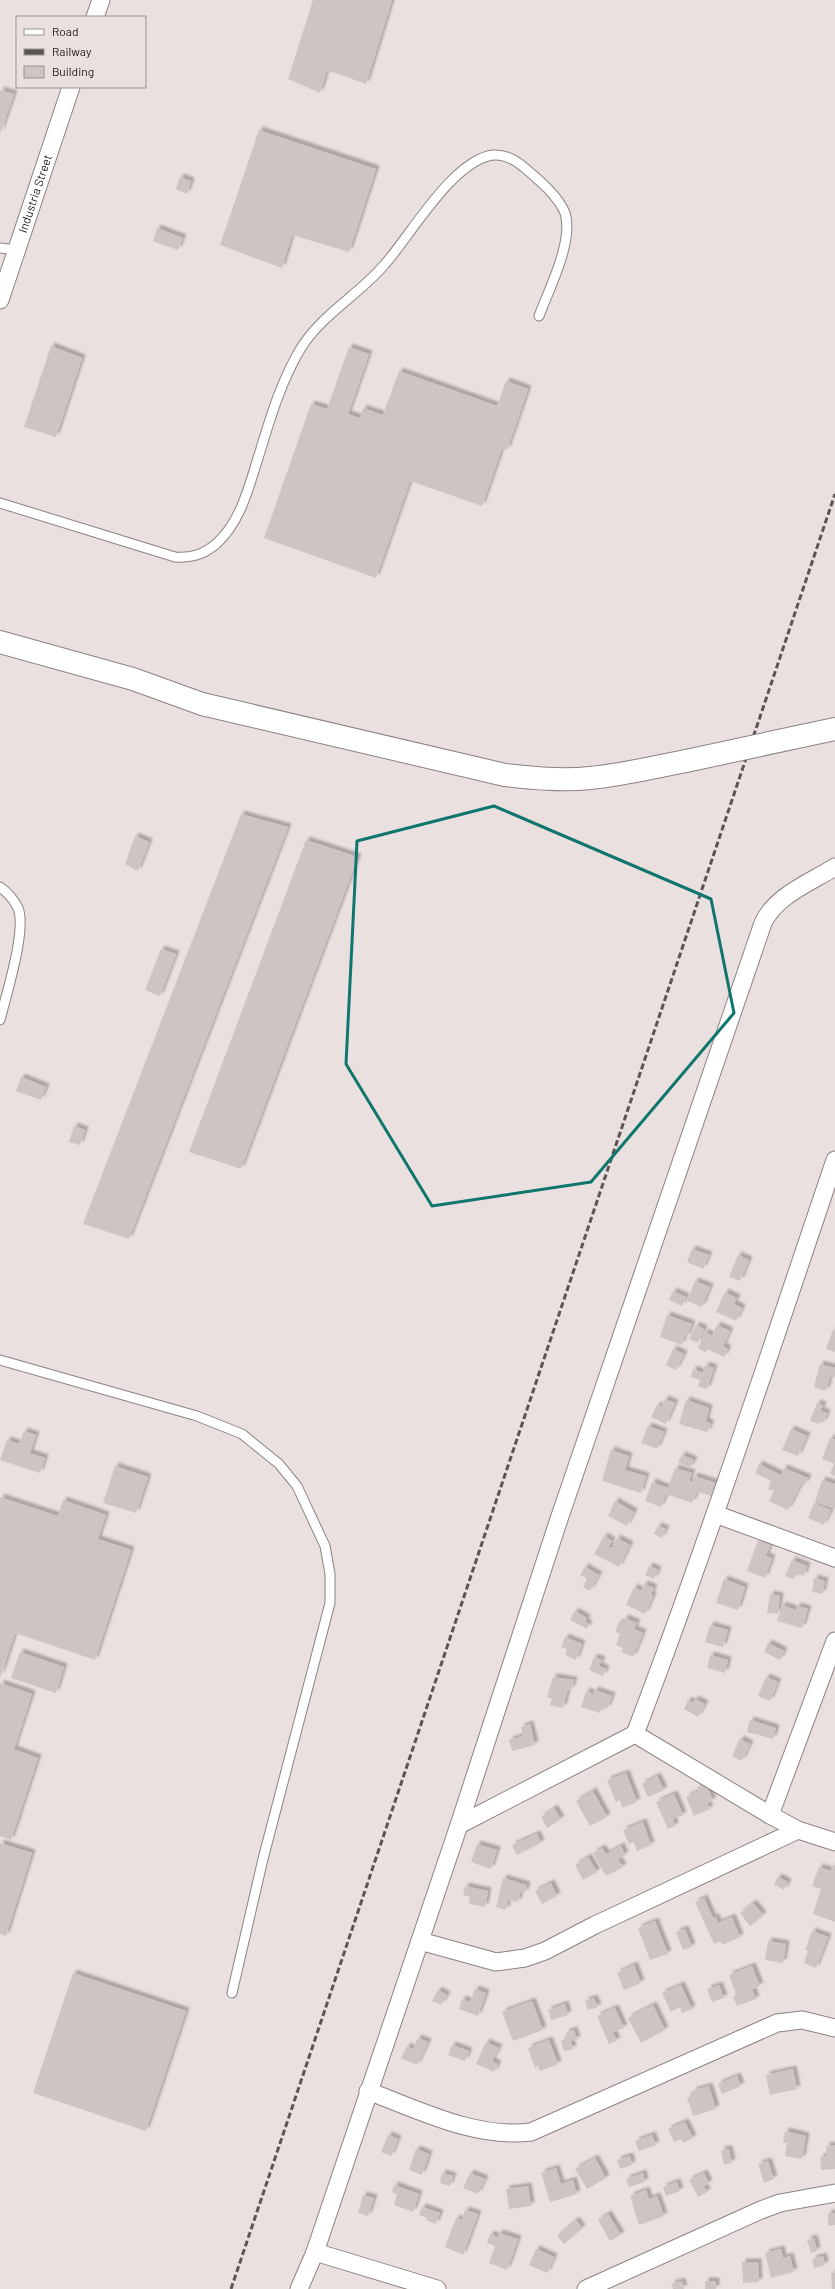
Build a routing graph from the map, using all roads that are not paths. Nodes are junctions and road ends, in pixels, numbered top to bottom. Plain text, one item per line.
1 (101, 0) edge
2 (95, 16) edge
3 (71, 88) edge
4 (8, 249) edge
5 (0, 300) edge
6 (539, 316) dead end
7 (0, 503) edge
8 (0, 642) edge
9 (835, 729) edge
10 (835, 867) edge
11 (0, 887) edge
12 (0, 1020) edge
13 (835, 1160) edge
14 (0, 1360) edge
15 (715, 1514) junction
16 (835, 1558) edge
17 (835, 1641) edge
18 (635, 1734) junction
19 (770, 1815) junction
20 (459, 1825) junction
21 (798, 1830) junction
22 (835, 1842) edge
23 (420, 1941) junction
24 (232, 1993) dead end
25 (835, 2028) edge
26 (368, 2091) junction
27 (835, 2193) edge
28 (315, 2252) junction
29 (299, 2289) edge
30 (437, 2289) edge
31 (586, 2289) edge

1 - 2 street
3 - 4 street, Industria Street
4 - 5 street, Industria Street
6 - 7 lane
8 - 9 street, bridge
10 - 20 street
11 - 12 lane
13 - 15 street
14 - 24 lane
15 - 16 street
15 - 18 street
17 - 19 street
18 - 19 street
18 - 20 street
19 - 21 street
20 - 23 street
21 - 22 street
21 - 23 street
23 - 26 street
25 - 26 street
26 - 28 street
27 - 31 street
28 - 29 street
28 - 30 street

